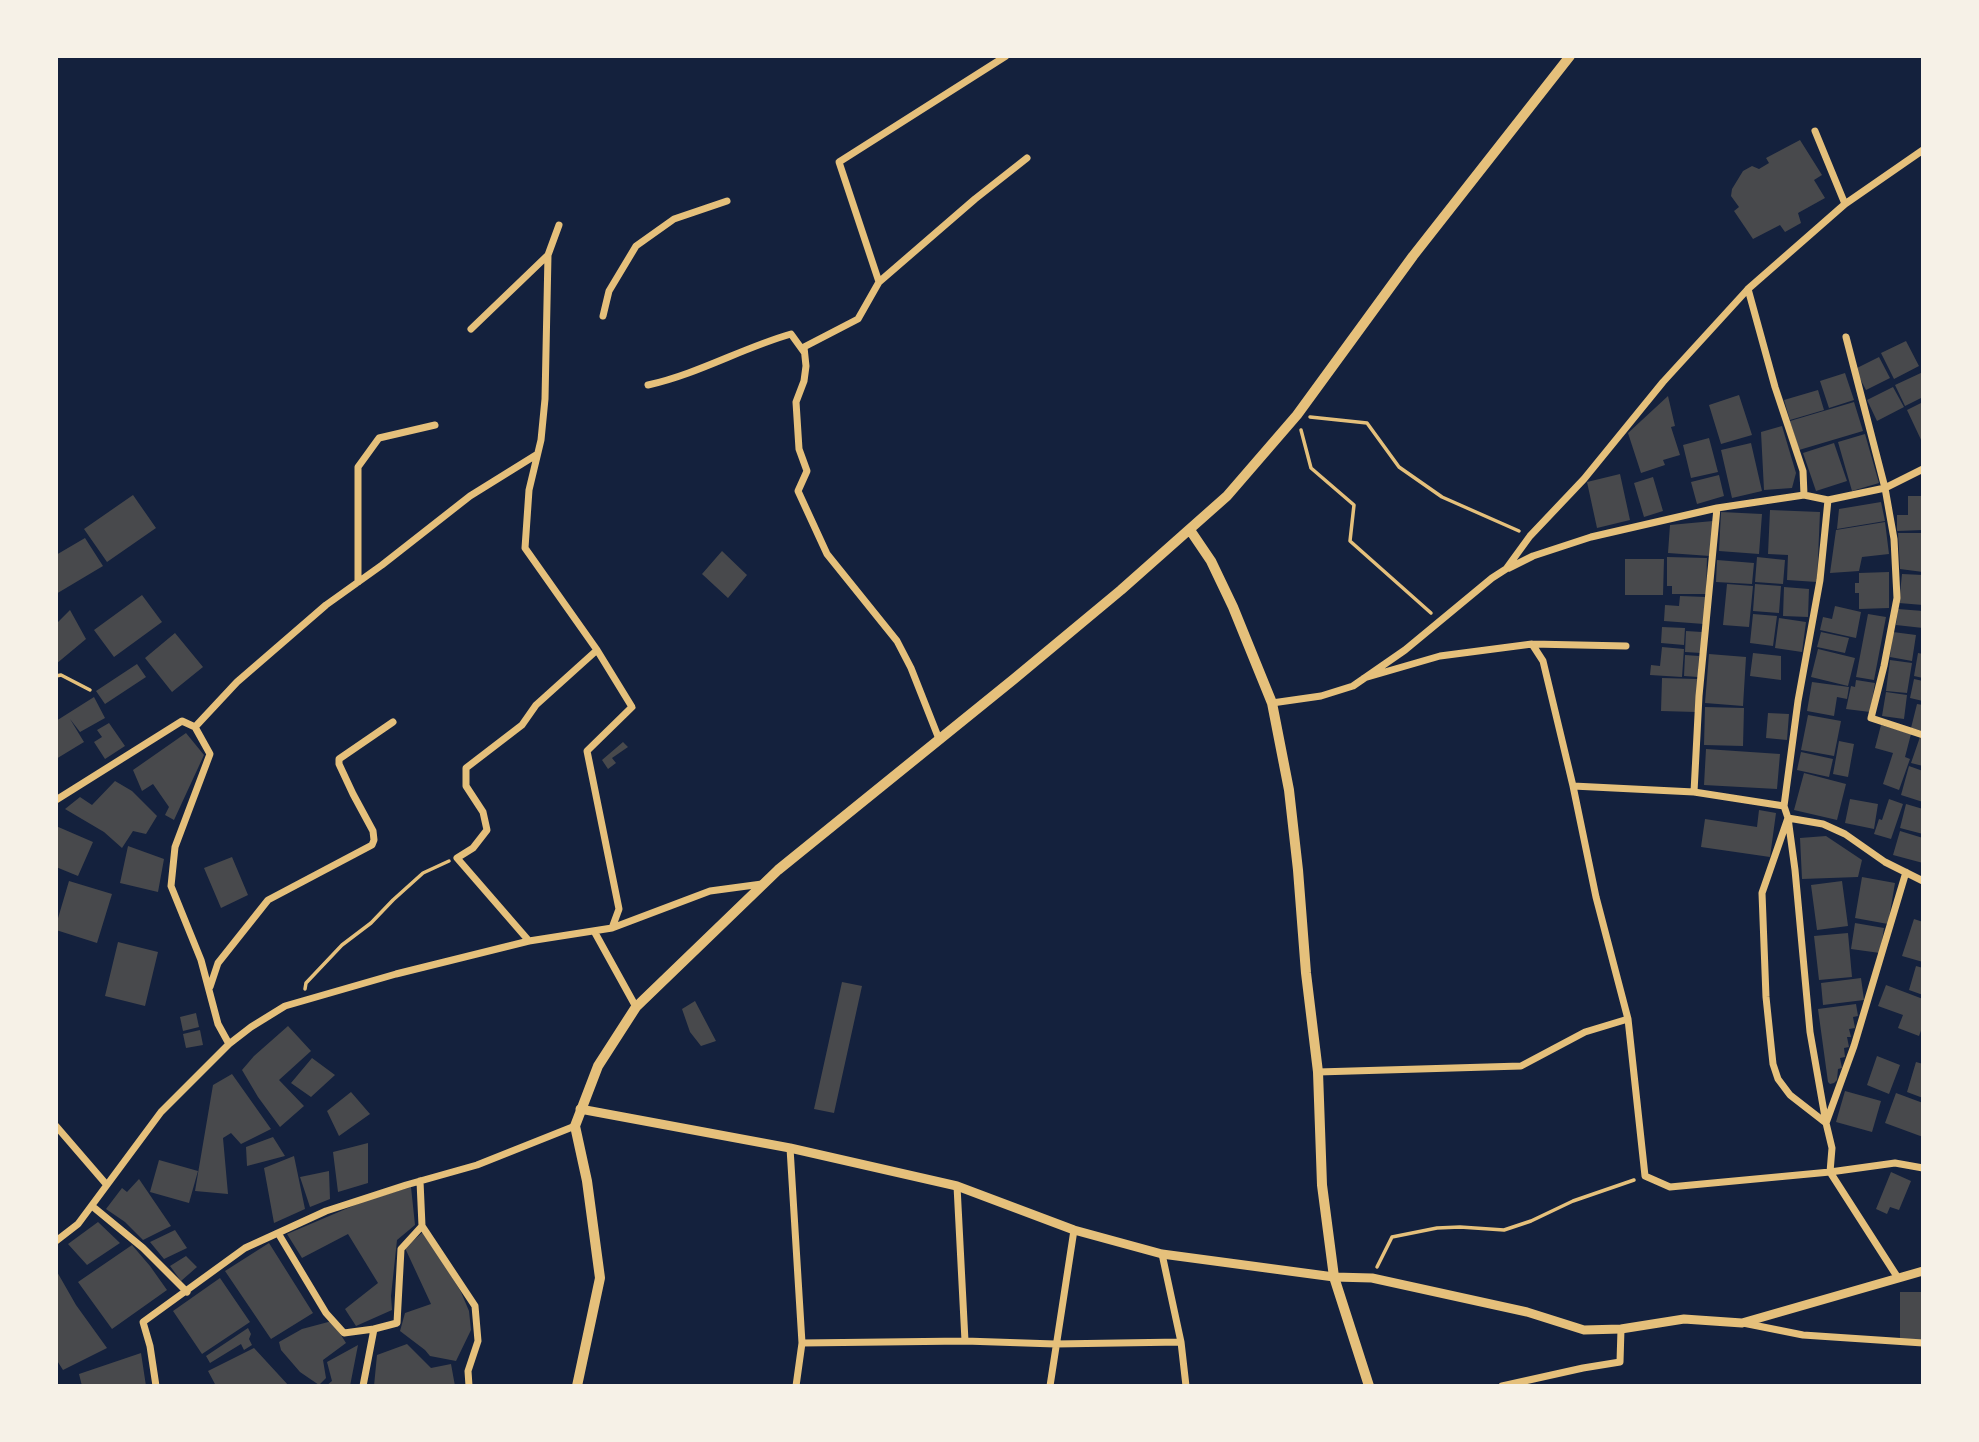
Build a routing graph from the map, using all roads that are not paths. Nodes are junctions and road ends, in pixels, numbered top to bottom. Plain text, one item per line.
1 (1006, 56) edge
2 (1570, 56) edge
3 (1815, 131) dead end
4 (1923, 150) edge
5 (1027, 158) dead end
6 (727, 201) dead end
7 (1845, 204) junction
8 (559, 225) dead end
9 (548, 255) junction
10 (880, 282) junction
11 (1748, 289) junction
12 (603, 316) dead end
13 (471, 329) dead end
14 (1846, 337) dead end
15 (805, 354) junction
16 (648, 385) dead end
17 (435, 425) dead end
18 (536, 455) junction
19 (1923, 469) edge
20 (1885, 488) junction
21 (1804, 495) junction
22 (1828, 499) junction
23 (1717, 509) junction
24 (1190, 530) junction
25 (1506, 569) junction
26 (358, 582) junction
27 (1532, 644) junction
28 (1626, 646) dead end
29 (597, 650) junction
30 (1364, 678) junction
31 (1272, 703) junction
32 (393, 722) dead end
33 (195, 727) junction
34 (1923, 736) edge
35 (939, 739) junction
36 (1573, 786) junction
37 (1694, 792) junction
38 (56, 800) edge
39 (1784, 806) junction
40 (1788, 818) junction
41 (1906, 872) junction
42 (1923, 881) edge
43 (762, 884) junction
44 (612, 928) junction
45 (594, 931) junction
46 (529, 941) junction
47 (210, 987) junction
48 (636, 1007) junction
49 (1628, 1019) junction
50 (229, 1044) junction
51 (1318, 1072) junction
52 (580, 1109) junction
53 (1826, 1123) junction
54 (56, 1126) edge
55 (575, 1126) junction
56 (790, 1148) junction
57 (1923, 1168) edge
58 (1830, 1172) junction
59 (420, 1181) junction
60 (106, 1184) junction
61 (957, 1186) junction
62 (92, 1206) junction
63 (422, 1226) junction
64 (1074, 1230) junction
65 (278, 1233) junction
66 (56, 1241) edge
67 (1162, 1254) junction
68 (1923, 1271) edge
69 (1335, 1277) junction
70 (1898, 1278) junction
71 (187, 1292) junction
72 (1742, 1323) junction
73 (374, 1329) junction
74 (1621, 1329) junction
75 (965, 1340) junction
76 (1181, 1342) junction
77 (802, 1343) junction
78 (1923, 1343) edge
79 (1055, 1344) junction
80 (156, 1386) edge
81 (363, 1386) edge
82 (469, 1386) edge
83 (577, 1386) edge
84 (796, 1386) edge
85 (1050, 1386) edge
86 (1186, 1386) edge
87 (1369, 1386) edge
88 (1502, 1386) edge

1 - 10 street
2 - 24 main road
3 - 7 street
4 - 7 street
5 - 10 street
6 - 12 street
7 - 11 street
8 - 9 street
9 - 13 street
9 - 18 street
10 - 15 street
11 - 21 street
11 - 25 street
14 - 20 street
15 - 16 street
15 - 35 street
17 - 26 street
18 - 26 street
18 - 29 street
19 - 20 street
20 - 22 street
20 - 34 street
21 - 22 street
21 - 23 street
22 - 39 street
23 - 25 street
23 - 37 street
24 - 31 main road
24 - 35 main road
25 - 30 street
26 - 33 street
27 - 28 street
27 - 30 street
27 - 36 street
29 - 44 street
29 - 46 street
30 - 31 street
31 - 51 main road
32 - 47 street
33 - 38 street
33 - 47 street
35 - 43 main road
36 - 37 street
36 - 49 street
37 - 39 street
39 - 40 street
40 - 41 street
40 - 53 street
40 - 53 street
41 - 42 street
41 - 53 street
43 - 44 street
43 - 48 main road
44 - 45 street
45 - 46 street
45 - 48 street
46 - 50 street
47 - 50 street
48 - 52 main road
49 - 51 street
49 - 58 street
50 - 60 street
51 - 69 main road
52 - 55 main road
52 - 56 street
53 - 58 street
54 - 60 street
55 - 59 street
55 - 83 main road
56 - 61 street
56 - 77 street
57 - 58 street
58 - 70 street
59 - 63 street
59 - 65 street
60 - 62 street
61 - 64 street
61 - 75 street
62 - 66 street
62 - 71 street
63 - 73 street
63 - 82 street
64 - 67 street
64 - 79 street
65 - 71 street
65 - 73 street
67 - 69 street
67 - 76 street
68 - 70 street
69 - 74 street
69 - 87 main road
70 - 72 street
71 - 80 street
72 - 74 street
72 - 78 street
73 - 81 street
74 - 88 street
75 - 77 street
75 - 79 street
76 - 79 street
76 - 86 street
77 - 84 street
79 - 85 street

